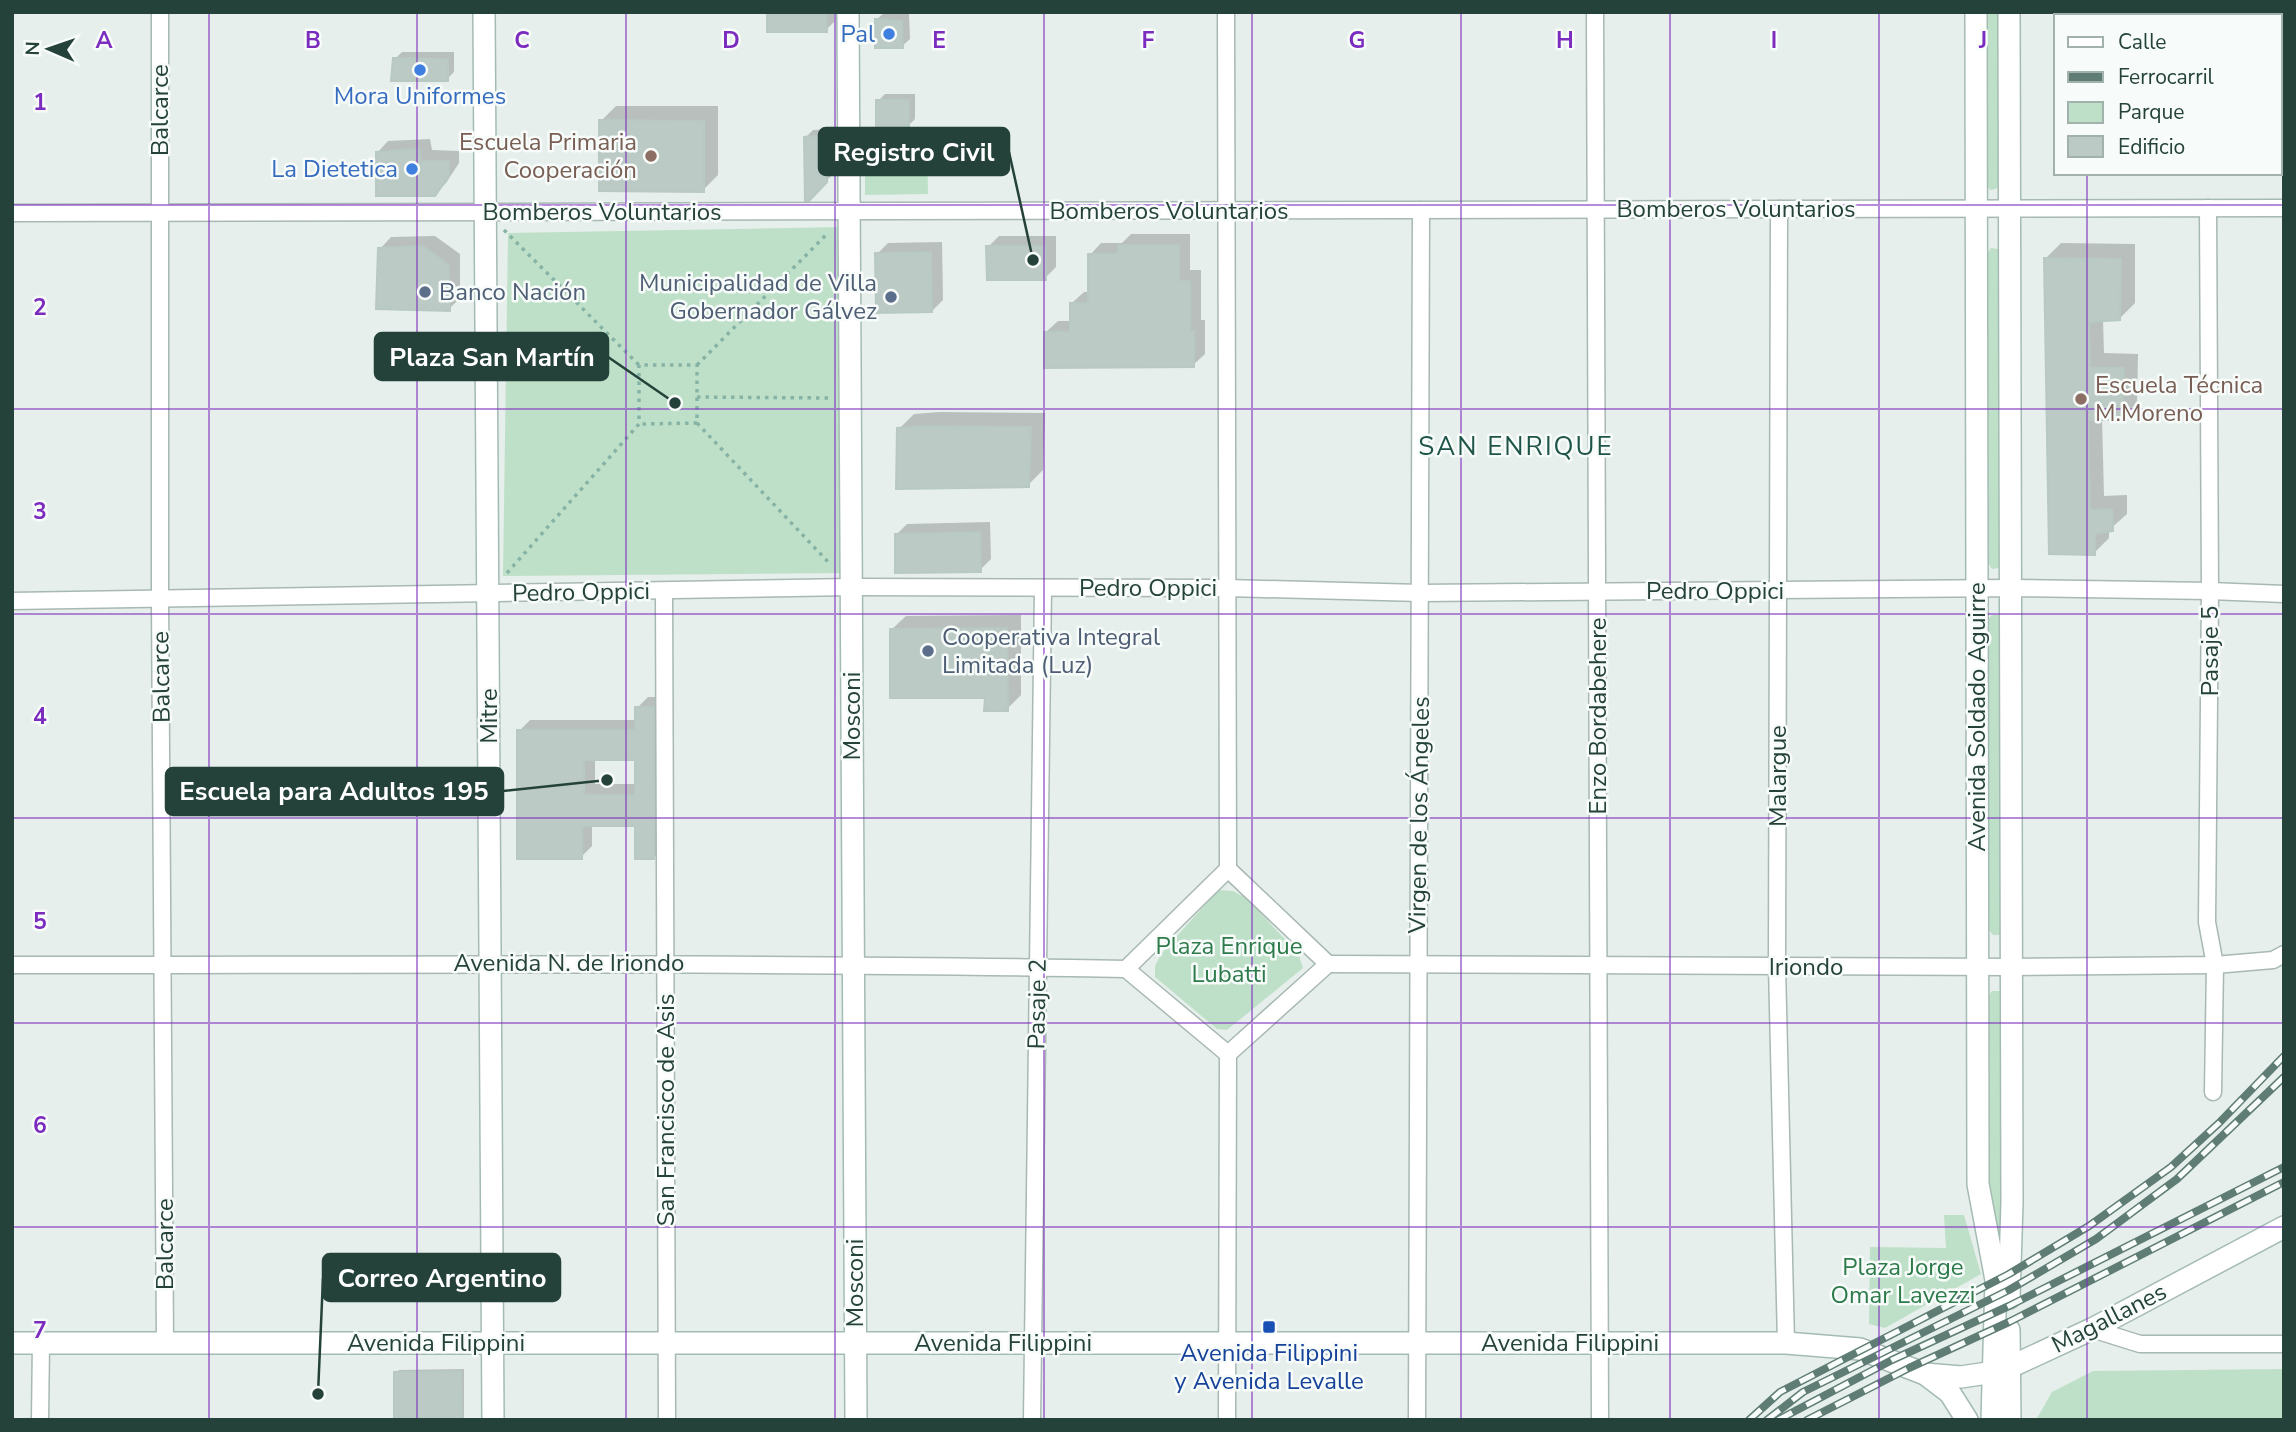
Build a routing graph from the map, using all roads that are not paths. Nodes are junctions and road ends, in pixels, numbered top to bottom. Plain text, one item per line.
1 (160, 12) edge
2 (484, 12) edge
3 (848, 12) edge
4 (1226, 12) edge
5 (1595, 12) edge
6 (1976, 12) edge
7 (2009, 12) edge
8 (2208, 208) junction
9 (2284, 208) edge
10 (1779, 209) junction
11 (1977, 209) junction
12 (2010, 209) junction
13 (1421, 210) junction
14 (1595, 210) junction
15 (849, 211) junction
16 (1226, 211) junction
17 (486, 212) junction
18 (12, 213) edge
19 (160, 213) junction
20 (852, 587) junction
21 (1043, 588) junction
22 (1227, 588) junction
23 (2011, 588) junction
24 (1977, 589) junction
25 (664, 590) junction
26 (1597, 590) junction
27 (1778, 591) junction
28 (2210, 591) junction
29 (1421, 593) junction
30 (488, 594) junction
31 (2284, 594) edge
32 (160, 599) junction
33 (12, 601) edge
34 (1228, 869) junction
35 (2284, 954) edge
36 (491, 962) junction
37 (665, 963) junction
38 (853, 964) junction
39 (1328, 964) junction
40 (12, 965) edge
41 (164, 965) junction
42 (1418, 965) junction
43 (2215, 965) junction
44 (1599, 966) junction
45 (1037, 967) junction
46 (1777, 967) junction
47 (1978, 967) junction
48 (2012, 967) junction
49 (1126, 969) junction
50 (1228, 1054) junction
51 (2213, 1092) dead end
52 (2284, 1227) edge
53 (2092, 1329) junction
54 (12, 1343) edge
55 (41, 1343) junction
56 (165, 1343) junction
57 (493, 1343) junction
58 (667, 1343) junction
59 (855, 1343) junction
60 (1032, 1343) junction
61 (1226, 1343) junction
62 (1417, 1343) junction
63 (1600, 1343) junction
64 (1786, 1343) junction
65 (2284, 1344) edge
66 (2002, 1370) junction
67 (1925, 1374) junction
68 (40, 1420) edge
69 (493, 1420) edge
70 (667, 1420) edge
71 (856, 1420) edge
72 (1032, 1420) edge
73 (1227, 1420) edge
74 (1417, 1420) edge
75 (1601, 1420) edge
76 (1967, 1420) edge
77 (1992, 1420) edge
78 (2010, 1420) edge

1 - 19 street, Balcarce
2 - 17 main road, Mitre
3 - 15 main road, Mosconi
4 - 16 street
5 - 14 street, Enzo Bordabehere
6 - 11 main road, Avenida Soldado Aguirre
7 - 12 main road, Avenida Soldado Aguirre
8 - 9 street, Bomberos Voluntarios
8 - 12 street, Bomberos Voluntarios
8 - 28 street, Pasaje 5
10 - 11 street, Bomberos Voluntarios
10 - 14 street, Bomberos Voluntarios
10 - 27 street, Malargue
11 - 12 street, Bomberos Voluntarios
11 - 24 main road, Avenida Soldado Aguirre
12 - 23 main road, Avenida Soldado Aguirre
13 - 14 street, Bomberos Voluntarios
13 - 16 street, Bomberos Voluntarios
13 - 29 street, Virgen de los Ángeles
14 - 26 street, Enzo Bordabehere
15 - 16 street, Bomberos Voluntarios
15 - 17 street, Bomberos Voluntarios
15 - 20 main road, Mosconi
16 - 22 street
17 - 19 street, Bomberos Voluntarios
17 - 30 main road, Mitre
18 - 19 street, Bomberos Voluntarios
19 - 32 street, Balcarce
20 - 21 street, Pedro Oppici
20 - 25 street, Pedro Oppici
20 - 38 main road, Mosconi
21 - 22 street, Pedro Oppici
21 - 45 street, Pasaje 2
22 - 29 street, Pedro Oppici
22 - 34 street
23 - 24 street, Pedro Oppici
23 - 28 street, Pedro Oppici
23 - 48 main road, Avenida Soldado Aguirre
24 - 27 street, Pedro Oppici
24 - 47 main road, Avenida Soldado Aguirre
25 - 30 street, Pedro Oppici
25 - 37 street, San Francisco de Asis
26 - 27 street, Pedro Oppici
26 - 29 street, Pedro Oppici
26 - 44 street, Enzo Bordabehere
27 - 46 street, Malargue
28 - 31 street, Pedro Oppici
28 - 43 street, Pasaje 5
29 - 42 street, Virgen de los Ángeles
30 - 32 street, Pedro Oppici
30 - 36 main road, Mitre
32 - 33 street, Pedro Oppici
32 - 41 street, Balcarce
34 - 39 street
34 - 49 street
35 - 43 street, Iriondo
36 - 37 street, Avenida N. de Iriondo
36 - 41 street, Avenida N. de Iriondo
36 - 57 main road, Mitre
37 - 38 street, Avenida N. de Iriondo
37 - 58 street, San Francisco de Asis
38 - 45 street, Avenida N. de Iriondo
38 - 59 main road, Mosconi
39 - 42 street, Iriondo
39 - 50 street
40 - 41 street, Avenida N. de Iriondo
41 - 56 street, Balcarce
42 - 44 street, Iriondo
42 - 62 street, Virgen de los Ángeles
43 - 48 street, Iriondo
43 - 51 street, Pasaje 5
44 - 46 street, Iriondo
44 - 63 street, Enzo Bordabehere
45 - 49 street, Avenida N. de Iriondo
45 - 60 street, Pasaje 2
46 - 47 street, Iriondo
46 - 64 street, Malargue
47 - 48 street, Iriondo
47 - 66 main road, Avenida Soldado Aguirre
48 - 66 main road, Avenida Soldado Aguirre
49 - 50 street
50 - 61 street
52 - 53 main road, Magallanes
53 - 65 street
53 - 66 main road, Magallanes
54 - 55 main road, Avenida Filippini
55 - 56 main road, Avenida Filippini
55 - 68 street
56 - 57 main road, Avenida Filippini
57 - 58 main road, Avenida Filippini
57 - 69 main road, Mitre
58 - 59 main road, Avenida Filippini
58 - 70 street, San Francisco de Asis
59 - 60 main road, Avenida Filippini
59 - 71 main road, Mosconi
60 - 61 main road, Avenida Filippini
60 - 72 street, Pasaje 2
61 - 62 main road, Avenida Filippini
61 - 73 street
62 - 63 main road, Avenida Filippini
62 - 74 street, Virgen de los Ángeles
63 - 64 main road, Avenida Filippini
63 - 75 street, Enzo Bordabehere
64 - 67 main road, Avenida Filippini
66 - 67 main road, Magallanes
66 - 77 main road, Avenida Soldado Aguirre
66 - 78 main road, Avenida Soldado Aguirre
67 - 76 main road, Avenida Filippini

